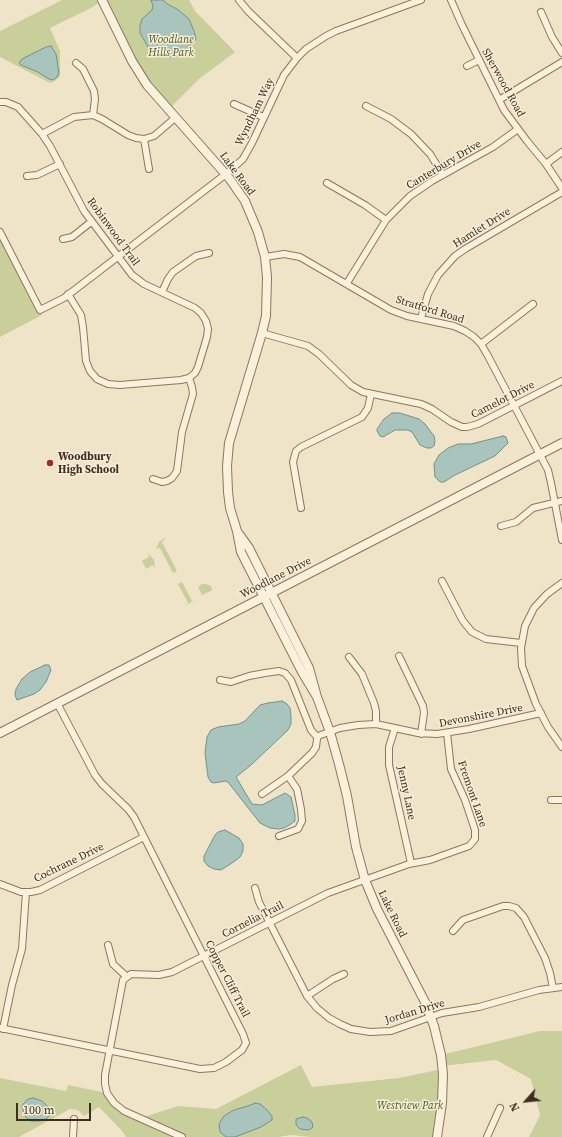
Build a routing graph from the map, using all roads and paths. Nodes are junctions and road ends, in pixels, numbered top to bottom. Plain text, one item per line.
1 (102, 0) edge
2 (239, 0) edge
3 (421, 0) edge
4 (451, 0) edge
5 (541, 12) dead end
6 (562, 54) edge
7 (297, 58) junction
8 (479, 60) junction
9 (562, 62) edge
10 (76, 63) dead end
11 (467, 66) dead end
12 (499, 100) junction
13 (0, 102) edge
14 (234, 104) dead end
15 (366, 106) dead end
16 (93, 115) junction
17 (263, 117) junction
18 (175, 118) junction
19 (518, 129) junction
20 (42, 134) junction
21 (144, 139) junction
22 (562, 152) edge
23 (60, 164) junction
24 (546, 164) junction
25 (149, 169) dead end
26 (226, 174) junction
27 (443, 175) junction
28 (28, 176) dead end
29 (327, 183) dead end
30 (562, 188) edge
31 (562, 192) edge
32 (386, 220) junction
33 (91, 222) junction
34 (0, 232) edge
35 (63, 239) dead end
36 (209, 253) dead end
37 (118, 256) junction
38 (265, 257) junction
39 (347, 283) junction
40 (162, 292) junction
41 (68, 294) junction
42 (533, 304) dead end
43 (421, 318) junction
44 (262, 333) junction
45 (481, 344) junction
46 (189, 378) junction
47 (562, 381) edge
48 (370, 394) junction
49 (514, 406) junction
50 (562, 443) edge
51 (540, 454) junction
52 (153, 479) dead end
53 (562, 500) edge
54 (555, 502) junction
55 (301, 508) dead end
56 (501, 526) dead end
57 (562, 540) edge
58 (442, 581) dead end
59 (562, 583) edge
60 (268, 595) junction
61 (521, 643) junction
62 (349, 656) dead end
63 (399, 656) dead end
64 (220, 680) dead end
65 (57, 703) junction
66 (540, 713) junction
67 (376, 724) junction
68 (395, 728) junction
69 (330, 732) junction
70 (0, 733) edge
71 (448, 733) junction
72 (422, 734) junction
73 (317, 737) junction
74 (562, 747) edge
75 (288, 776) junction
76 (262, 794) dead end
77 (551, 800) dead end
78 (562, 800) edge
79 (279, 836) dead end
80 (144, 837) junction
81 (411, 863) junction
82 (365, 880) junction
83 (0, 884) edge
84 (255, 888) dead end
85 (26, 892) junction
86 (270, 923) junction
87 (453, 931) dead end
88 (108, 945) dead end
89 (204, 956) junction
90 (344, 974) dead end
91 (126, 977) junction
92 (562, 987) edge
93 (553, 988) junction
94 (307, 996) junction
95 (431, 1017) junction
96 (1, 1028) edge
97 (109, 1051) junction
98 (500, 1108) dead end
99 (74, 1119) dead end
100 (178, 1136) edge
101 (73, 1137) edge
102 (437, 1137) edge
103 (487, 1137) edge

1 - 18 street, Lake Road
2 - 7 street
3 - 7 street, Wyndham Way
4 - 8 street, Sherwood Road
5 - 6 street
7 - 17 street, Wyndham Way
8 - 11 street
8 - 12 street, Sherwood Road
9 - 12 street
10 - 16 street
12 - 19 street, Sherwood Road
13 - 20 street, Robinwood Trail
14 - 17 street
15 - 27 street
16 - 20 street
16 - 21 street
17 - 26 street, Wyndham Way
18 - 21 street
18 - 26 street, Lake Road
19 - 24 street, Sherwood Road
19 - 27 street, Canterbury Drive
20 - 23 street, Robinwood Trail
21 - 25 street
22 - 24 street
23 - 28 street
23 - 33 street, Robinwood Trail
24 - 30 street, Sherwood Road
26 - 37 street, Wyndham Way
26 - 38 street, Lake Road
27 - 32 street, Canterbury Drive
29 - 32 street
31 - 43 street, Hamlet Drive
32 - 39 street, Canterbury Drive
33 - 35 street
33 - 37 street, Robinwood Trail
34 - 41 street, Wyndham Way
36 - 40 street
37 - 40 street, Robinwood Trail
37 - 41 street, Wyndham Way
38 - 39 street, Stratford Road
38 - 44 street, Lake Road
39 - 43 street, Stratford Road
40 - 46 street, Robinwood Trail
41 - 46 street
42 - 45 street
43 - 45 street, Stratford Road
44 - 48 street, Camelot Drive
44 - 60 street, Lake Road
45 - 49 street, Stratford Road
46 - 52 street
47 - 49 street, Camelot Drive
48 - 49 street, Camelot Drive
48 - 55 street
49 - 51 street, Stratford Road
50 - 51 street, Woodlane Drive
51 - 54 street, Stratford Road
51 - 60 street, Woodlane Drive
53 - 54 street
54 - 56 street
54 - 57 street, Stratford Road
58 - 61 street
59 - 61 street
60 - 65 street, Woodlane Drive
60 - 69 street, Lake Road
61 - 66 street
62 - 67 street
63 - 72 street
64 - 73 street
65 - 70 street, Woodlane Drive
65 - 80 street, Copper Cliff Trail
66 - 71 street, Devonshire Drive
66 - 74 street
67 - 68 street, Devonshire Drive
67 - 69 street, Devonshire Drive
68 - 72 street, Devonshire Drive
68 - 81 street, Jenny Lane
69 - 73 street, Devonshire Drive
69 - 82 street, Lake Road
71 - 72 street, Devonshire Drive
71 - 81 street, Fremont Lane
73 - 75 street
75 - 76 street
75 - 79 street
77 - 78 street
80 - 85 street, Cochrane Drive
80 - 89 street, Copper Cliff Trail
81 - 82 street, Fremont Lane
82 - 86 street, Cornelia Trail
82 - 95 street, Lake Road
83 - 85 street, Cochrane Drive
84 - 86 street, Jordan Drive
85 - 96 street
86 - 89 street, Cornelia Trail
86 - 94 street, Jordan Drive
87 - 93 street
88 - 91 street
89 - 91 street, Cornelia Trail
89 - 97 street, Copper Cliff Trail
90 - 94 street
91 - 97 street
92 - 93 street, Jordan Drive
93 - 95 street, Jordan Drive
94 - 95 street, Jordan Drive
95 - 102 street, Lake Road
96 - 97 street, Copper Cliff Trail
97 - 100 street
98 - 103 street
99 - 101 street

